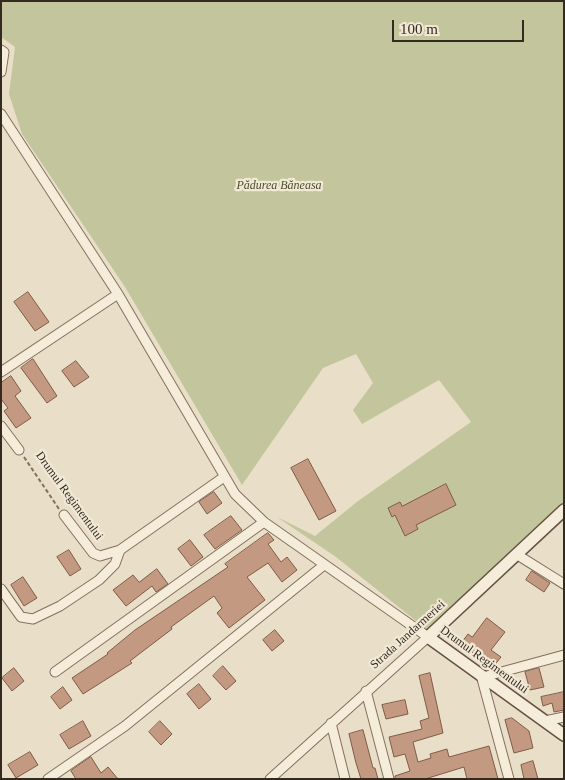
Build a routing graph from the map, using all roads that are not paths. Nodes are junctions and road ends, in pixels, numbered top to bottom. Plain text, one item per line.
1 (2, 51) edge
2 (1, 72) edge
3 (1, 114) edge
4 (118, 294) junction
5 (1, 372) edge
6 (1, 426) edge
7 (19, 450) road end
8 (224, 477) junction
9 (564, 510) edge
10 (64, 515) road end
11 (264, 522) junction
12 (120, 550) junction
13 (516, 554) junction
14 (324, 565) junction
15 (564, 584) edge
16 (1, 589) edge
17 (428, 637) junction
18 (564, 655) edge
19 (56, 672) dead end
20 (482, 676) junction
21 (366, 691) junction
22 (564, 717) edge
23 (545, 721) junction
24 (331, 723) junction
25 (564, 736) edge
26 (48, 779) edge
27 (270, 779) edge
28 (345, 779) edge
29 (389, 779) edge
30 (509, 779) edge

1 - 2 street
3 - 4 street, Drumul Regimentului
4 - 5 street
4 - 8 street, Drumul Regimentului
6 - 7 street, Drumul Regimentului
8 - 11 street, Drumul Regimentului
8 - 12 street, Drumul Regimentului
9 - 13 street, Strada Jandarmeriei
10 - 12 street, Drumul Regimentului
11 - 14 street, Drumul Regimentului
11 - 19 street
12 - 16 street
13 - 15 street
13 - 17 street, Strada Jandarmeriei
14 - 17 street, Drumul Regimentului
14 - 26 street
17 - 20 street, Drumul Regimentului
17 - 21 street, Strada Jandarmeriei
18 - 20 street
20 - 23 street, Drumul Regimentului
20 - 30 street
21 - 24 street, Strada Jandarmeriei
21 - 29 street
22 - 23 street
23 - 25 street, Drumul Regimentului
24 - 27 street, Strada Jandarmeriei
24 - 28 street

